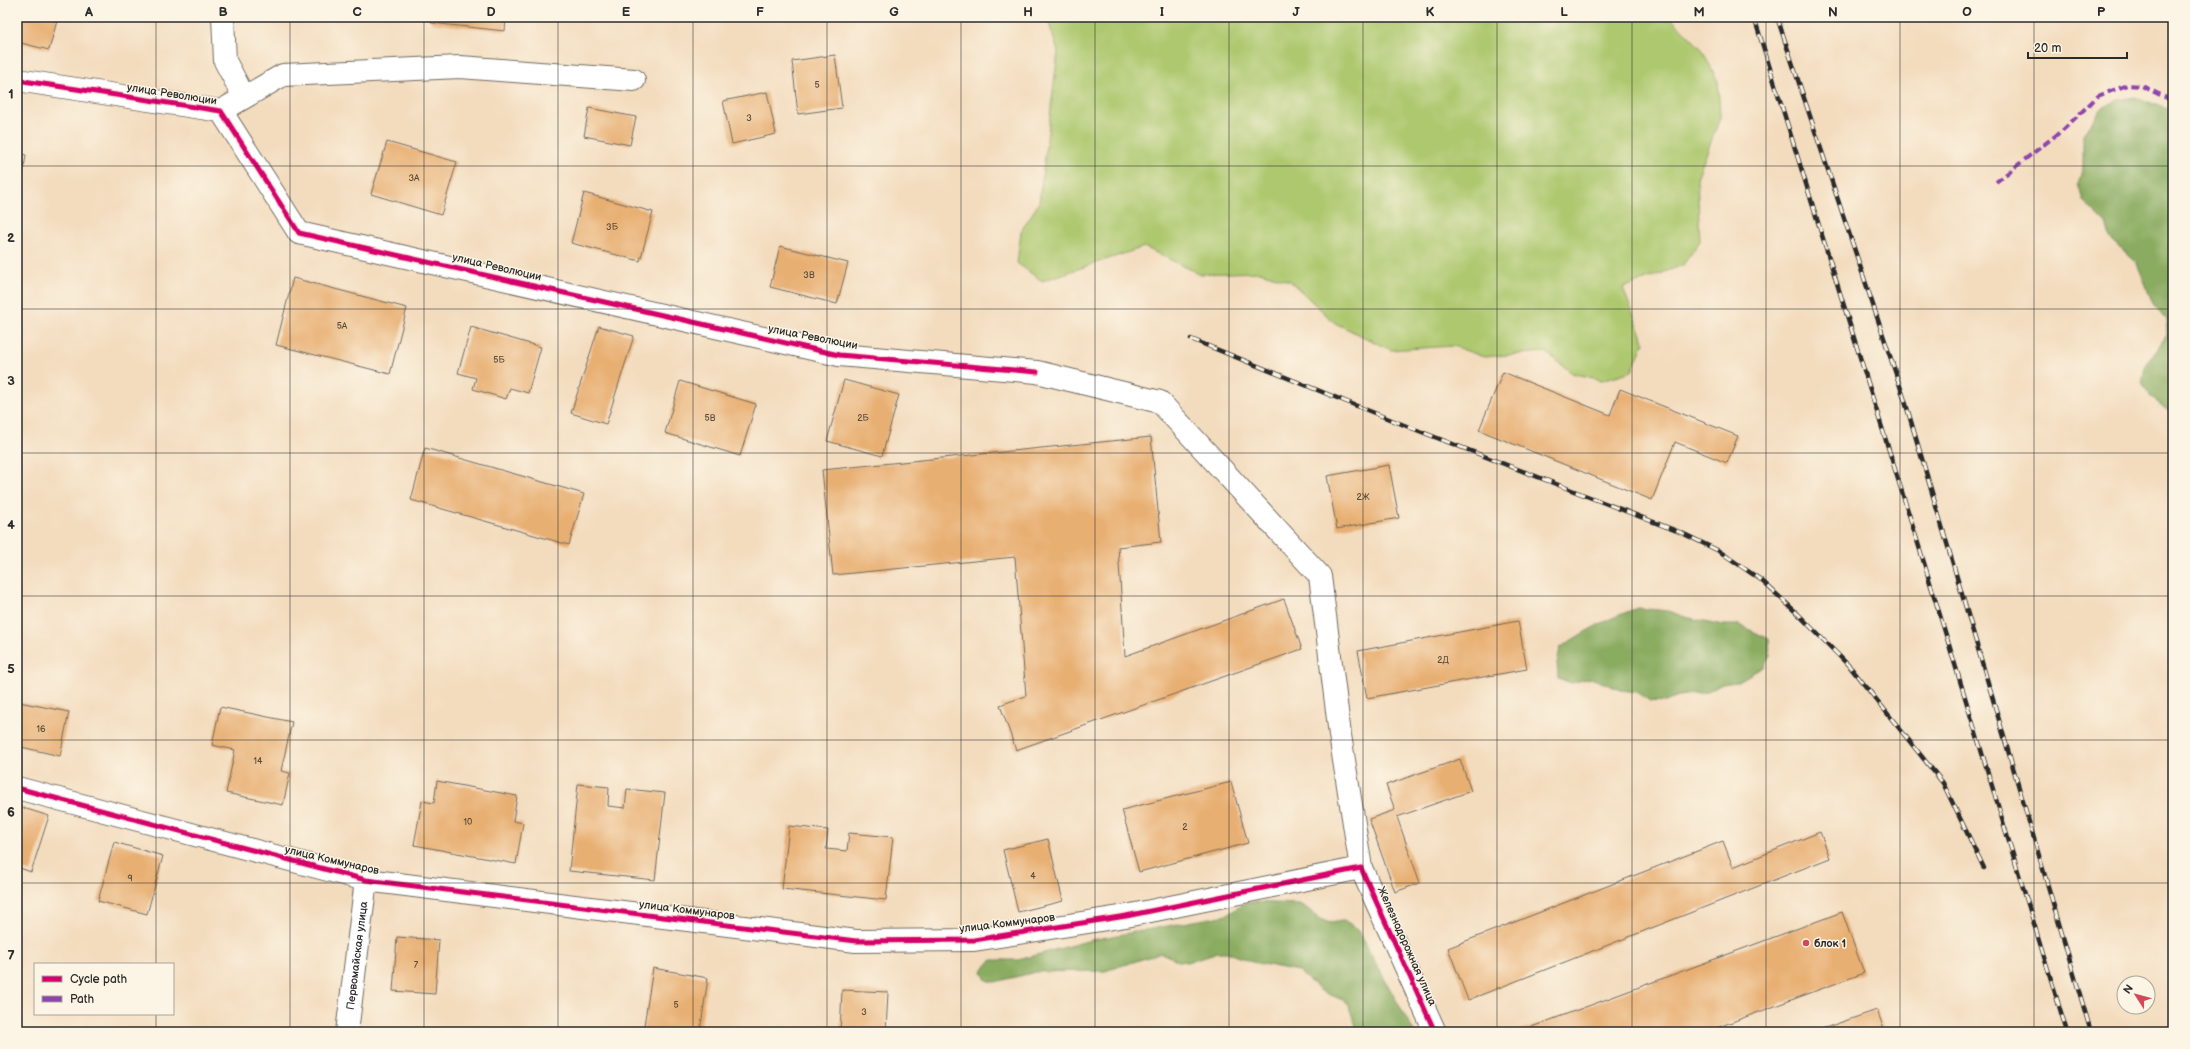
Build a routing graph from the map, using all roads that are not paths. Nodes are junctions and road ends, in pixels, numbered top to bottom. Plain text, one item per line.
1 (223, 17) edge
2 (17, 80) edge
3 (634, 80) dead end
4 (244, 98) junction
5 (221, 111) junction
6 (17, 788) edge
7 (1362, 868) junction
8 (366, 880) junction
9 (347, 1032) edge
10 (1435, 1032) edge

1 - 4 street
2 - 5 street, улица Революции
3 - 4 street, улица Революции
4 - 5 street, улица Революции
5 - 7 street, улица Революции
6 - 8 street, улица Коммунаров
7 - 8 street, улица Коммунаров
7 - 10 street, Железнодорожная улица
8 - 9 street, Первомайская улица

